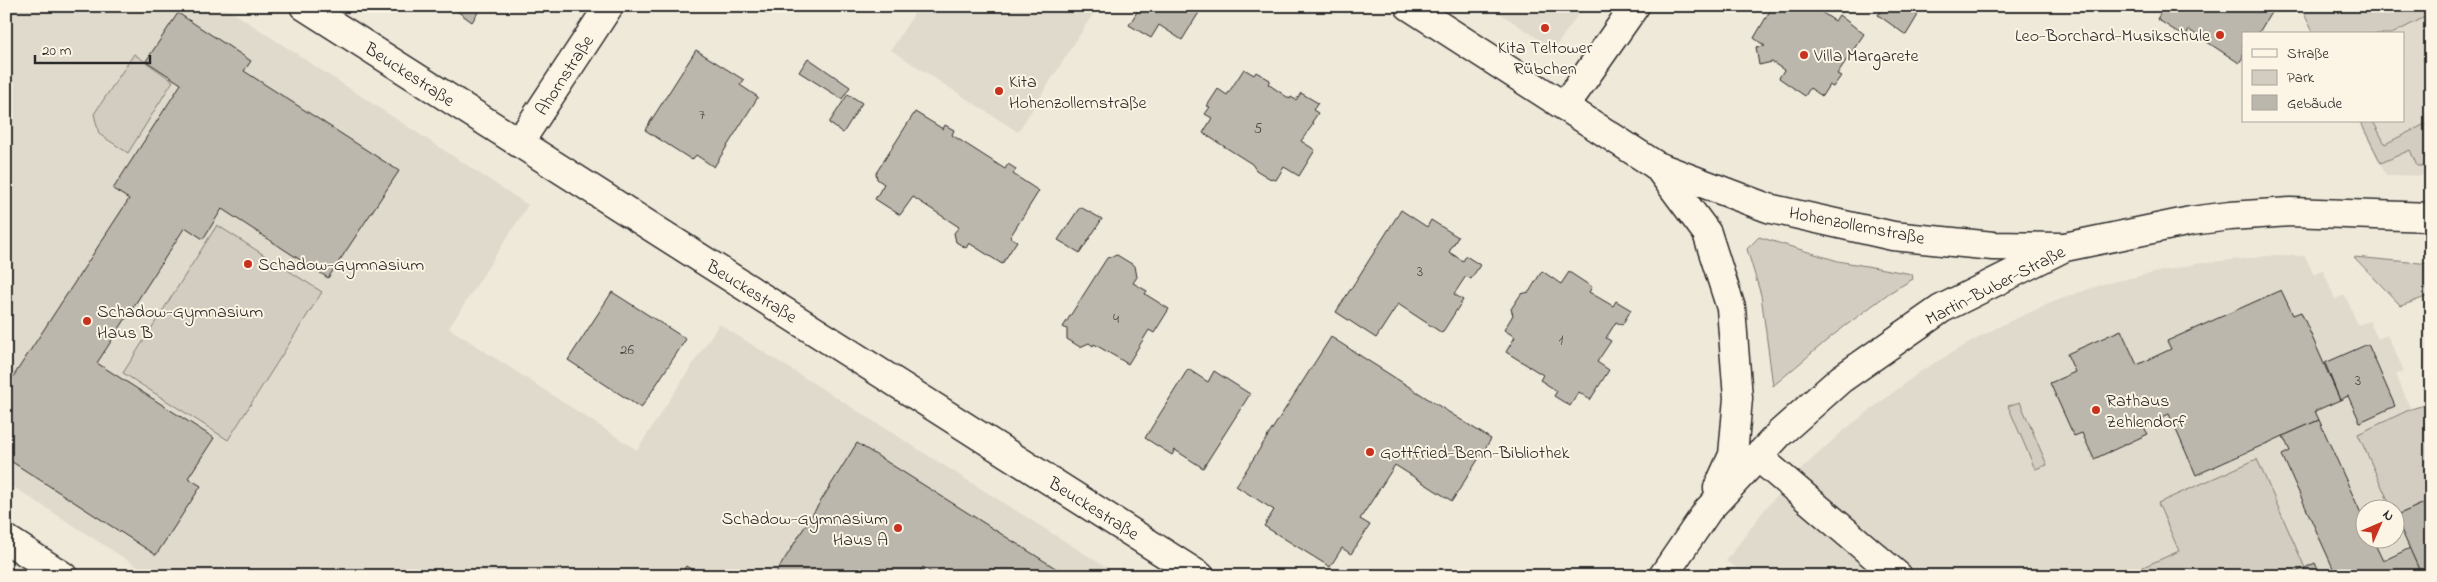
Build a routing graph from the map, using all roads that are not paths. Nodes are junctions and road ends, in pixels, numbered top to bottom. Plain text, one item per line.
1 (304, 6) edge
2 (609, 6) edge
3 (1409, 6) edge
4 (1635, 6) edge
5 (1565, 106) junction
6 (519, 143) junction
7 (1657, 166) junction
8 (2431, 217) edge
9 (2065, 247) junction
10 (1757, 456) junction
11 (1708, 510) junction
12 (6, 540) edge
13 (63, 576) edge
14 (1200, 576) edge
15 (1663, 576) edge
16 (1898, 576) edge

1 - 6 street, Beuckestraße
2 - 6 street, Ahornstraße
3 - 5 street, Hohenzollernstraße
4 - 5 street
5 - 7 street, Hohenzollernstraße
6 - 14 street, Beuckestraße
7 - 9 street, Hohenzollernstraße
7 - 11 street, Hohenzollernstraße
8 - 9 street, Martin-Buber-Straße
9 - 10 street, Martin-Buber-Straße
10 - 11 street, Martin-Buber-Straße
10 - 16 street
11 - 15 street, Martin-Buber-Straße
12 - 13 street

